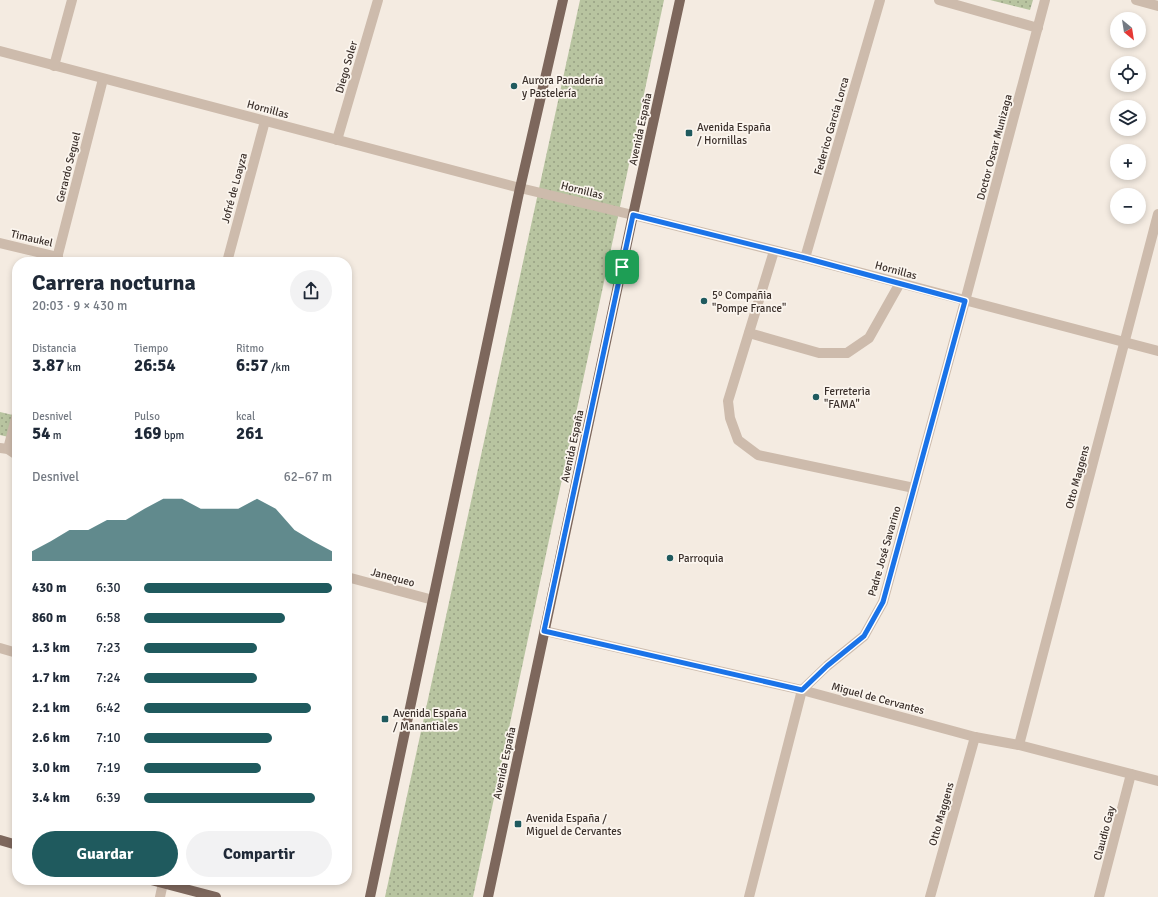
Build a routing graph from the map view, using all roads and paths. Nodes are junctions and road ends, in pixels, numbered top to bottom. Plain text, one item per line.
1 (72, 0) edge
2 (378, 0) edge
3 (562, 0) edge
4 (680, 0) edge
5 (880, 0) edge
6 (939, 0) edge
7 (1045, 0) edge
8 (1136, 0) edge
9 (1158, 6) edge
10 (1038, 28) junction
11 (0, 52) edge
12 (54, 66) junction
13 (103, 78) junction
14 (265, 121) junction
15 (337, 140) junction
16 (520, 188) junction
17 (1158, 214) edge
18 (633, 215) junction
19 (0, 243) edge
20 (774, 250) junction
21 (50, 257) edge
22 (58, 257) edge
23 (228, 257) edge
24 (805, 258) junction
25 (900, 283) junction
26 (965, 301) junction
27 (749, 333) junction
28 (1125, 342) junction
29 (1158, 350) edge
30 (12, 427) edge
31 (4, 449) edge
32 (914, 488) junction
33 (352, 578) edge
34 (433, 600) junction
35 (544, 631) junction
36 (0, 648) edge
37 (12, 652) edge
38 (802, 690) junction
39 (975, 737) junction
40 (1019, 745) junction
41 (1131, 774) junction
42 (1158, 781) edge
43 (0, 840) edge
44 (12, 844) edge
45 (163, 885) edge
46 (171, 885) edge
47 (160, 897) edge
48 (216, 897) edge
49 (370, 897) edge
50 (488, 897) edge
51 (749, 897) edge
52 (930, 897) edge
53 (1099, 897) edge

1 - 12 street
2 - 15 street, Diego Soler
3 - 16 main road
4 - 18 main road, Avenida España
5 - 24 street, Federico García Lorca
6 - 10 street
7 - 10 street, Doctor Oscar Munizaga
8 - 9 street
10 - 26 street, Doctor Oscar Munizaga
11 - 12 street, Hornillas
12 - 13 street, Hornillas
13 - 14 street, Hornillas
13 - 22 street, Gerardo Seguel
14 - 15 street, Hornillas
14 - 23 street, Jofré de Loayza
15 - 16 street, Hornillas
16 - 18 street, Hornillas
16 - 34 main road
17 - 28 street, Otto Maggens
18 - 20 street, Hornillas
18 - 35 main road, Avenida España
19 - 21 street, Timaukel
20 - 24 street, Hornillas
20 - 27 street
24 - 25 street, Hornillas
25 - 26 street, Hornillas
25 - 27 street
26 - 28 street, Hornillas
26 - 32 street, Padre José Savarino
27 - 32 street
28 - 29 street, Hornillas
28 - 40 street, Otto Maggens
30 - 31 street
32 - 38 street, Padre José Savarino
33 - 34 street, Janequeo
34 - 49 main road
35 - 38 street, Miguel de Cervantes
35 - 50 main road, Avenida España
36 - 37 street
38 - 39 street, Miguel de Cervantes
38 - 51 street
39 - 40 street, Miguel de Cervantes
39 - 52 street, Otto Maggens
40 - 41 street, Miguel de Cervantes
41 - 42 street, Miguel de Cervantes
41 - 53 street, Claudio Gay
43 - 44 main road
45 - 47 street
46 - 48 main road

